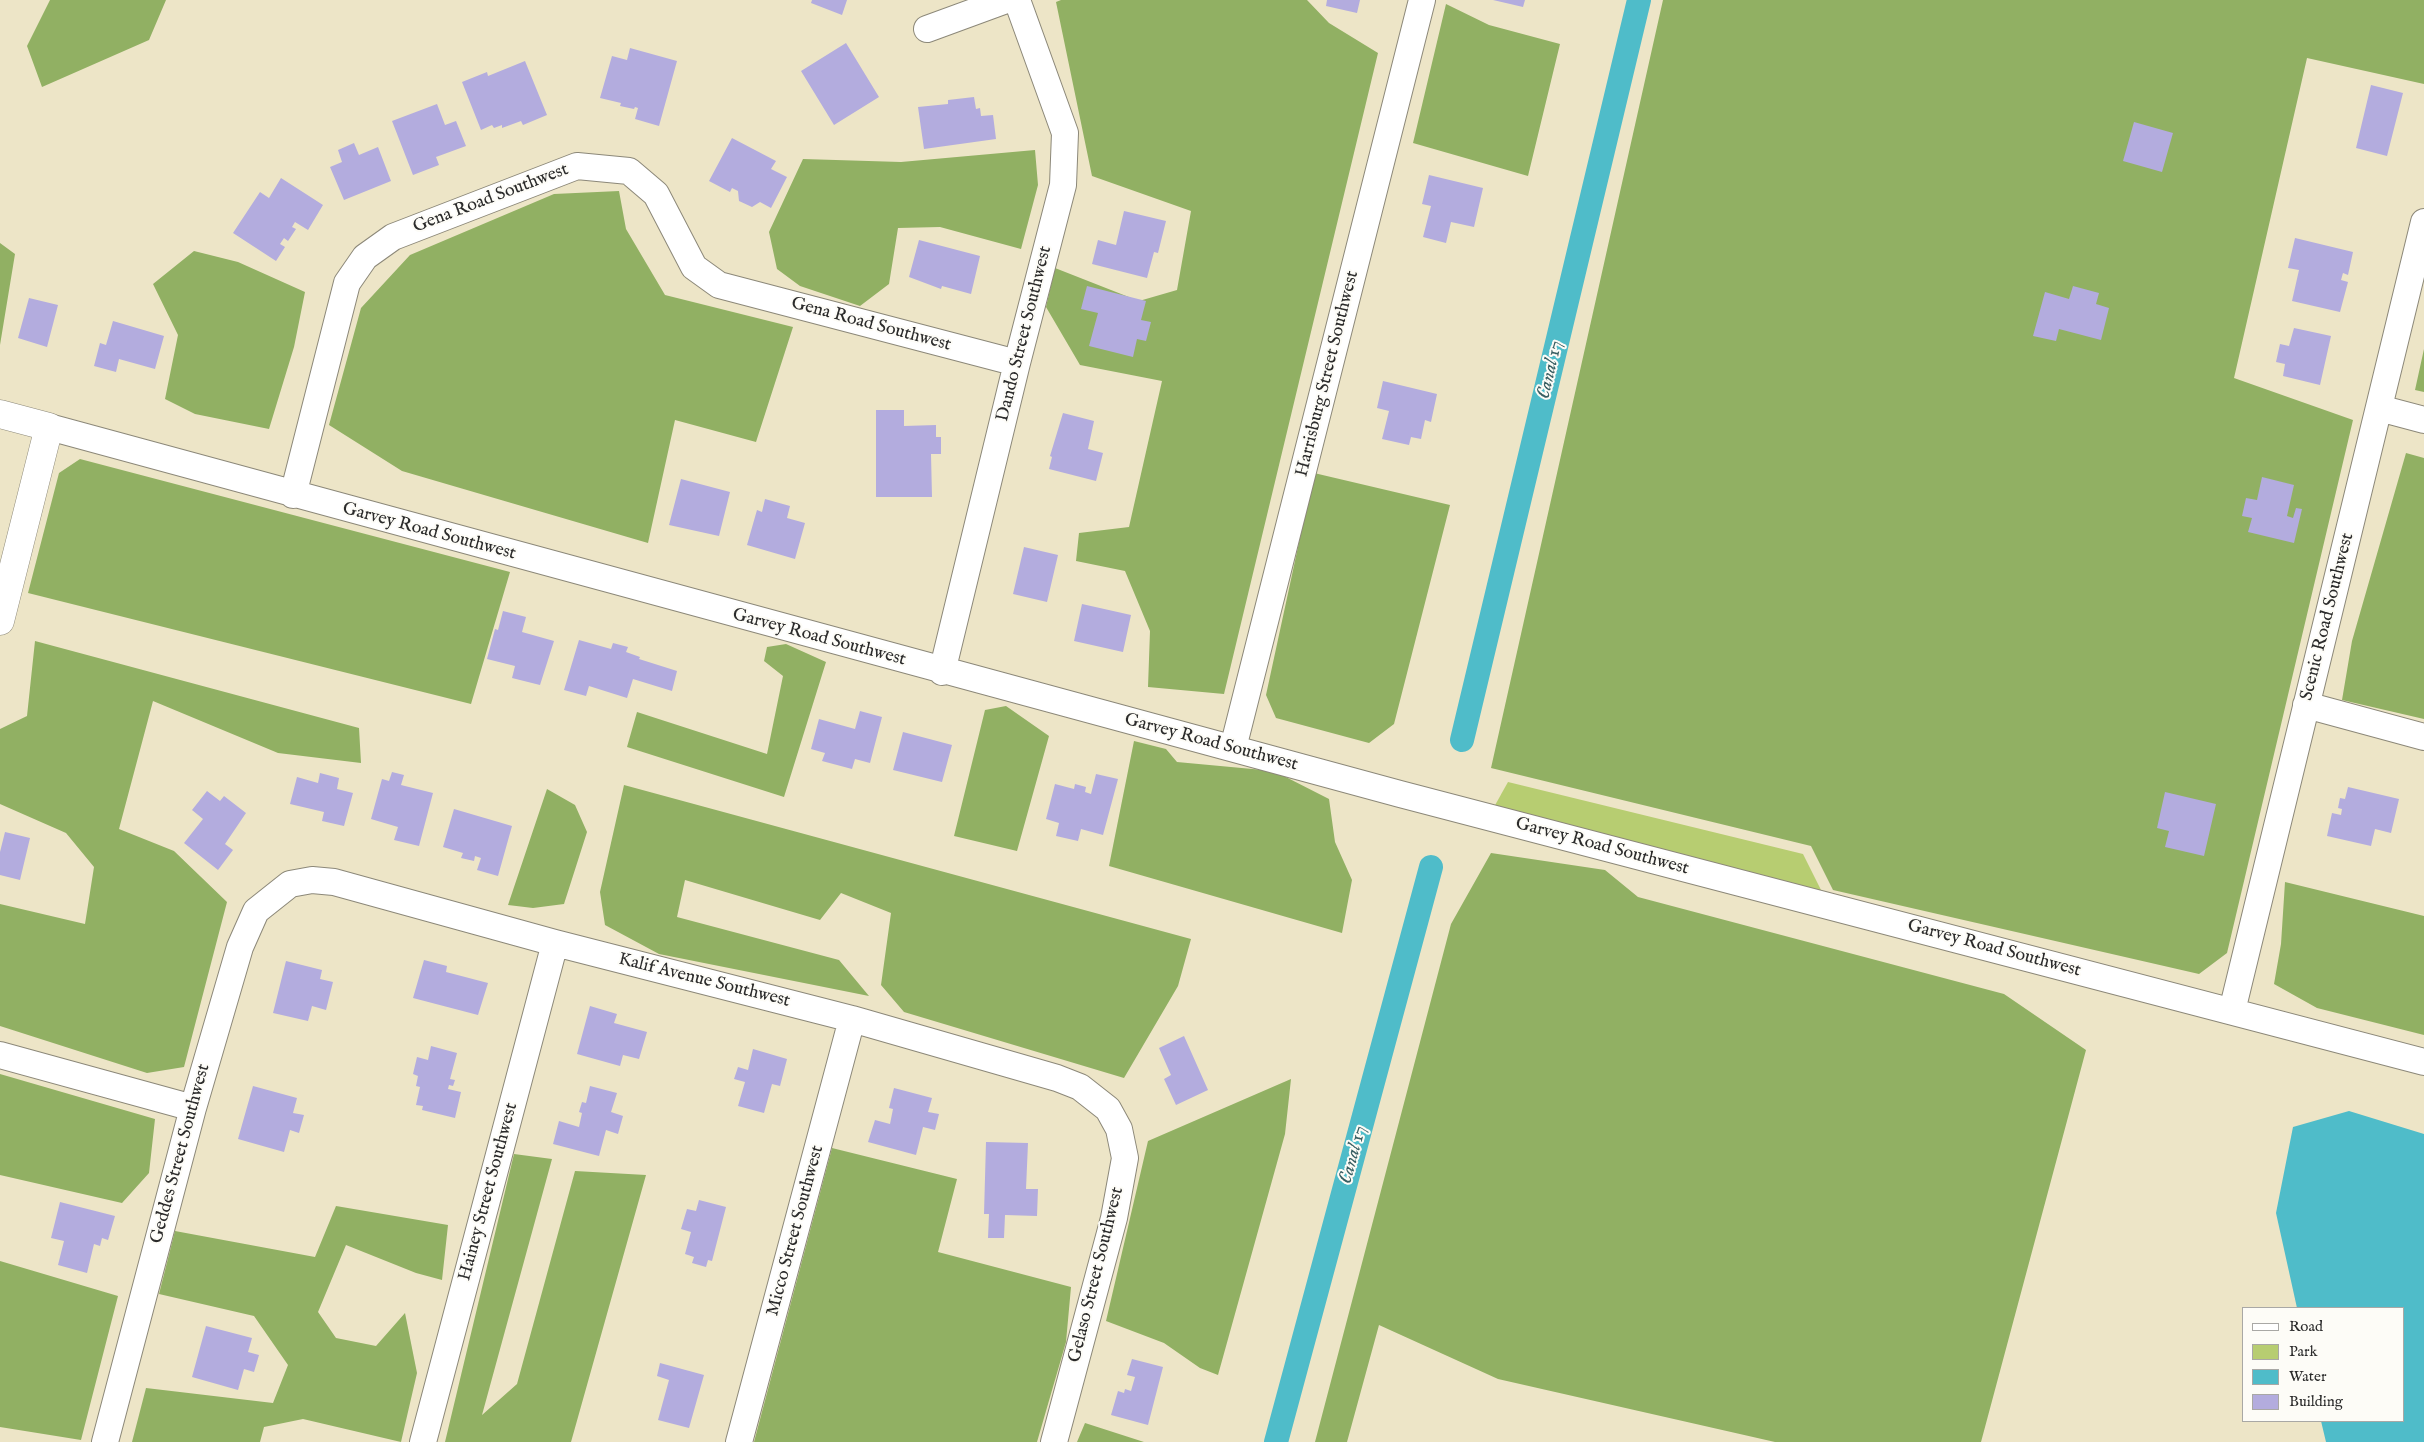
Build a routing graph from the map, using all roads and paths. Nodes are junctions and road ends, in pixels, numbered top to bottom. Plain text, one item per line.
1 (1006, 0) edge
2 (1016, 0) edge
3 (1422, 0) edge
4 (927, 29) dead end
5 (2424, 222) edge
6 (1016, 363) junction
7 (2379, 408) junction
8 (0, 414) edge
9 (2424, 420) edge
10 (49, 427) junction
11 (293, 495) junction
12 (0, 621) edge
13 (942, 672) junction
14 (2306, 705) junction
15 (2424, 737) edge
16 (1233, 748) junction
17 (290, 884) joint
18 (555, 943) junction
19 (2232, 1011) junction
20 (852, 1019) junction
21 (0, 1055) edge
22 (2424, 1062) edge
23 (193, 1108) junction
24 (1108, 1109) joint
25 (105, 1442) edge
26 (422, 1442) edge
27 (739, 1442) edge
28 (1054, 1442) edge

1 - 4 street
2 - 6 street, Dando Street Southwest
3 - 16 street, Harrisburg Street Southwest
5 - 7 street, Scenic Road Southwest
6 - 11 street, Gena Road Southwest
6 - 13 street, Dando Street Southwest
7 - 9 street
7 - 14 street, Scenic Road Southwest
8 - 10 street, Garvey Road Southwest
10 - 11 street, Garvey Road Southwest
10 - 12 street
11 - 13 street, Garvey Road Southwest
13 - 16 street, Garvey Road Southwest
14 - 15 street
14 - 19 street, Scenic Road Southwest
16 - 19 street, Garvey Road Southwest
17 - 18 street, Kalif Avenue Southwest
17 - 23 street, Geddes Street Southwest
18 - 20 street, Kalif Avenue Southwest
18 - 26 street, Hainey Street Southwest
19 - 22 street, Garvey Road Southwest
20 - 24 street, Kalif Avenue Southwest
20 - 27 street, Micco Street Southwest
21 - 23 street
23 - 25 street, Geddes Street Southwest
24 - 28 street, Gelaso Street Southwest

